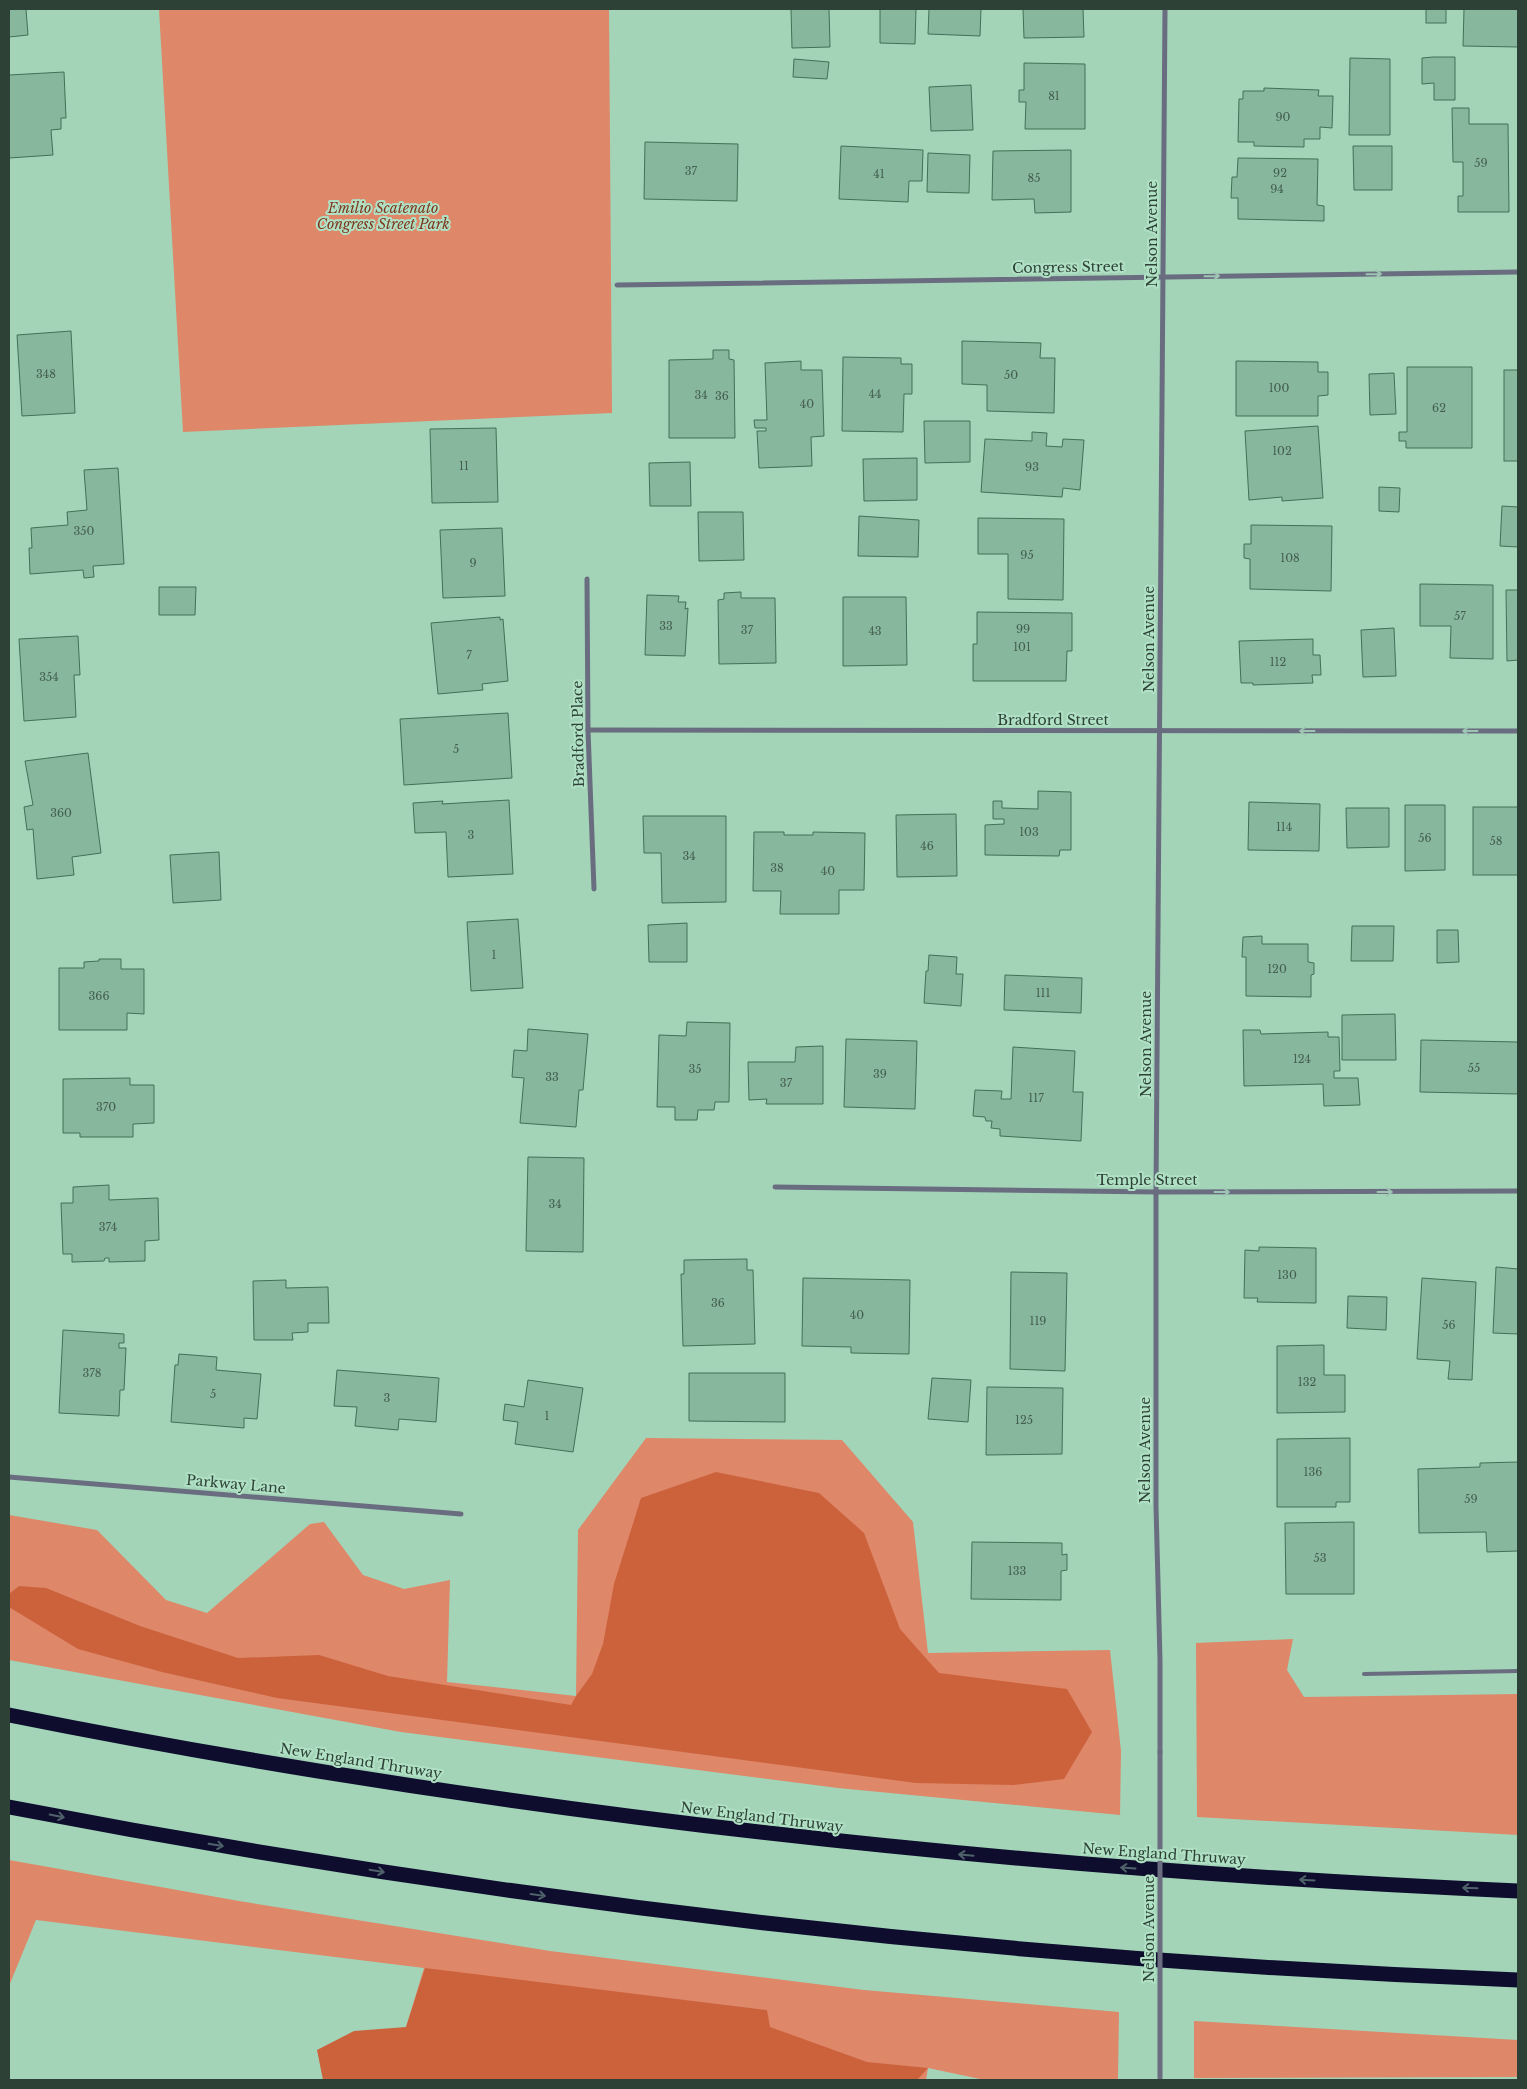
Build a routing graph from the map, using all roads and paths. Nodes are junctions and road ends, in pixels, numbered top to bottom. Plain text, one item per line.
1 (1165, 9) edge
2 (1518, 272) edge
3 (1163, 276) junction
4 (617, 285) dead end
5 (587, 579) dead end
6 (588, 730) junction
7 (1160, 731) junction
8 (1518, 731) edge
9 (594, 889) dead end
10 (775, 1187) dead end
11 (1518, 1191) edge
12 (1156, 1192) junction
13 (9, 1477) edge
14 (461, 1514) dead end
15 (1518, 1671) edge
16 (1364, 1674) dead end
17 (9, 1715) edge
18 (9, 1807) edge
19 (1518, 1890) edge
20 (1518, 1980) edge
21 (1160, 2080) edge

1 - 3 street, Nelson Avenue
3 -> 2 street, Congress Street
3 - 4 street, Congress Street
3 - 7 street, Nelson Avenue
5 - 6 street, Bradford Place
6 - 7 street, Bradford Street
6 - 9 street, Bradford Place
8 -> 7 street, Bradford Street
7 - 12 street, Nelson Avenue
10 - 12 street, Temple Street
12 -> 11 street, Temple Street
12 - 21 street, Nelson Avenue, bridge
13 - 14 street, Parkway Lane
15 - 16 lane
19 -> 17 highway, New England Thruway
18 -> 20 highway

